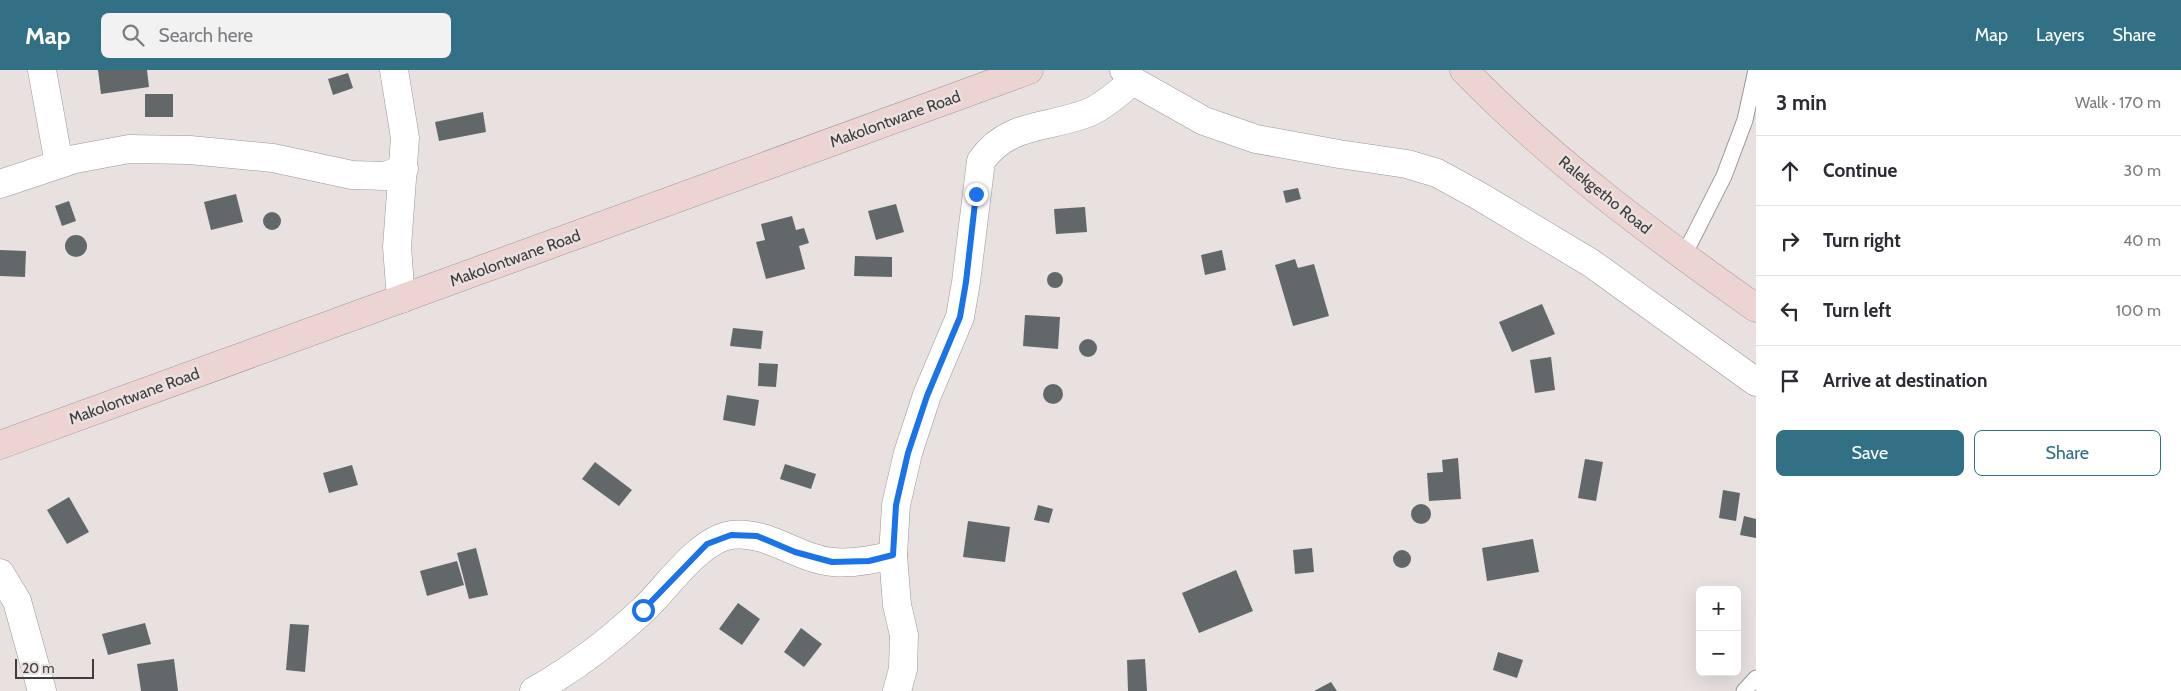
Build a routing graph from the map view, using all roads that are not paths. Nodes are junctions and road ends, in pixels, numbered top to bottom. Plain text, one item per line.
1 (42, 70) edge
2 (394, 70) edge
3 (1029, 70) edge
4 (1464, 70) edge
5 (1756, 70) edge
6 (1128, 75) edge
7 (59, 164) junction
8 (404, 169) junction
9 (0, 184) edge
10 (1682, 256) junction
11 (402, 299) junction
12 (1756, 308) edge
13 (1756, 382) edge
14 (0, 445) edge
15 (893, 555) junction
16 (0, 573) edge
17 (1756, 678) edge
18 (541, 689) edge
19 (42, 691) edge
20 (897, 691) edge
21 (1744, 691) edge

1 - 7 street
2 - 8 street
3 - 11 main road, Makolontwane Road
4 - 10 main road, Ralekgetho Road
5 - 10 lane
6 - 13 street
6 - 15 street
7 - 8 street
7 - 9 street
8 - 11 street
10 - 12 main road, Ralekgetho Road
11 - 14 main road, Makolontwane Road
15 - 18 street
15 - 20 street
16 - 19 street
17 - 21 lane

